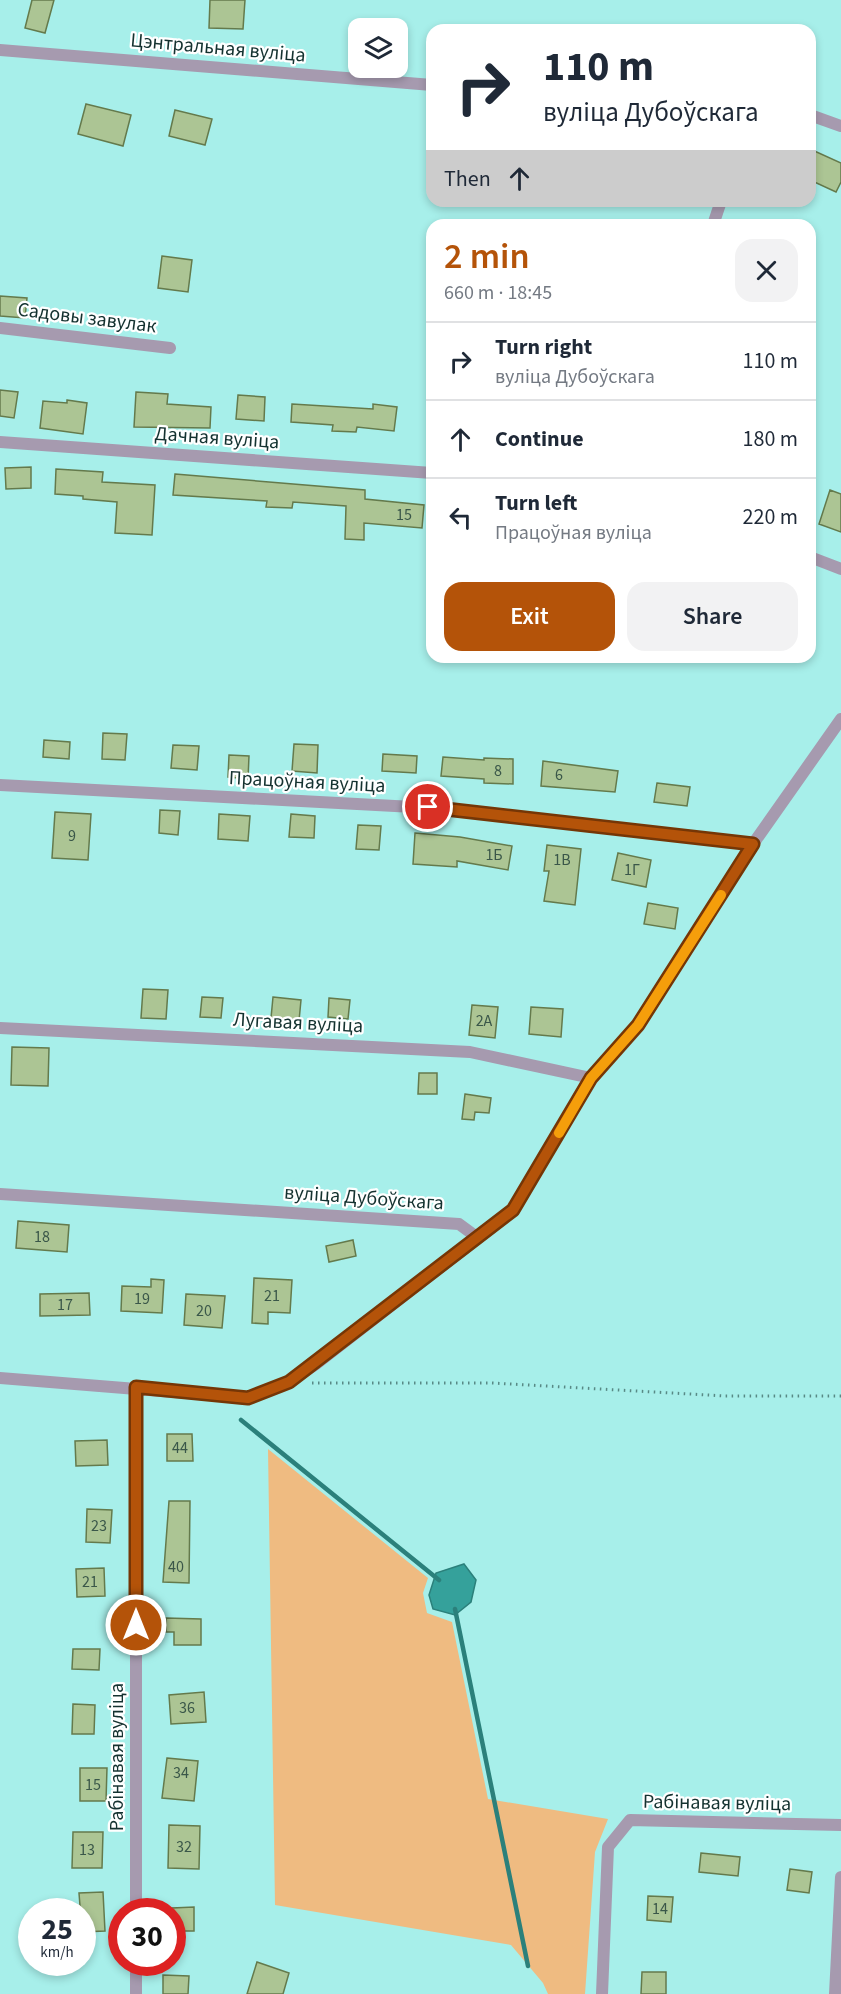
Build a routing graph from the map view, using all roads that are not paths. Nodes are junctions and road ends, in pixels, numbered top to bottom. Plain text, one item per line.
1 (0, 50) edge
2 (426, 85) edge
3 (816, 117) edge
4 (841, 126) edge
5 (0, 328) edge
6 (170, 348) dead end
7 (0, 442) edge
8 (426, 473) edge
9 (816, 559) edge
10 (841, 569) edge
11 (841, 719) edge
12 (0, 785) edge
13 (753, 844) junction
14 (0, 1028) edge
15 (591, 1078) junction
16 (0, 1194) edge
17 (478, 1238) junction
18 (0, 1377) edge
19 (136, 1387) junction
20 (841, 1825) edge
21 (841, 1877) edge
22 (136, 1898) edge
23 (136, 1976) edge
24 (136, 1994) edge
25 (602, 1994) edge
26 (835, 1994) edge

1 - 2 street, Цэнтральная вуліца
3 - 4 street
5 - 6 street, Садовы завулак
7 - 8 street, Дачная вуліца
9 - 10 street
11 - 13 street
12 - 13 street, Працоўная вуліца
13 - 15 street
14 - 15 street, Лугавая вуліца
15 - 17 street
16 - 17 street, вуліца Дубоўскага
17 - 19 street
18 - 19 street
19 - 22 street, Рабінавая вуліца
20 - 25 street, Рабінавая вуліца
21 - 26 street
23 - 24 street

